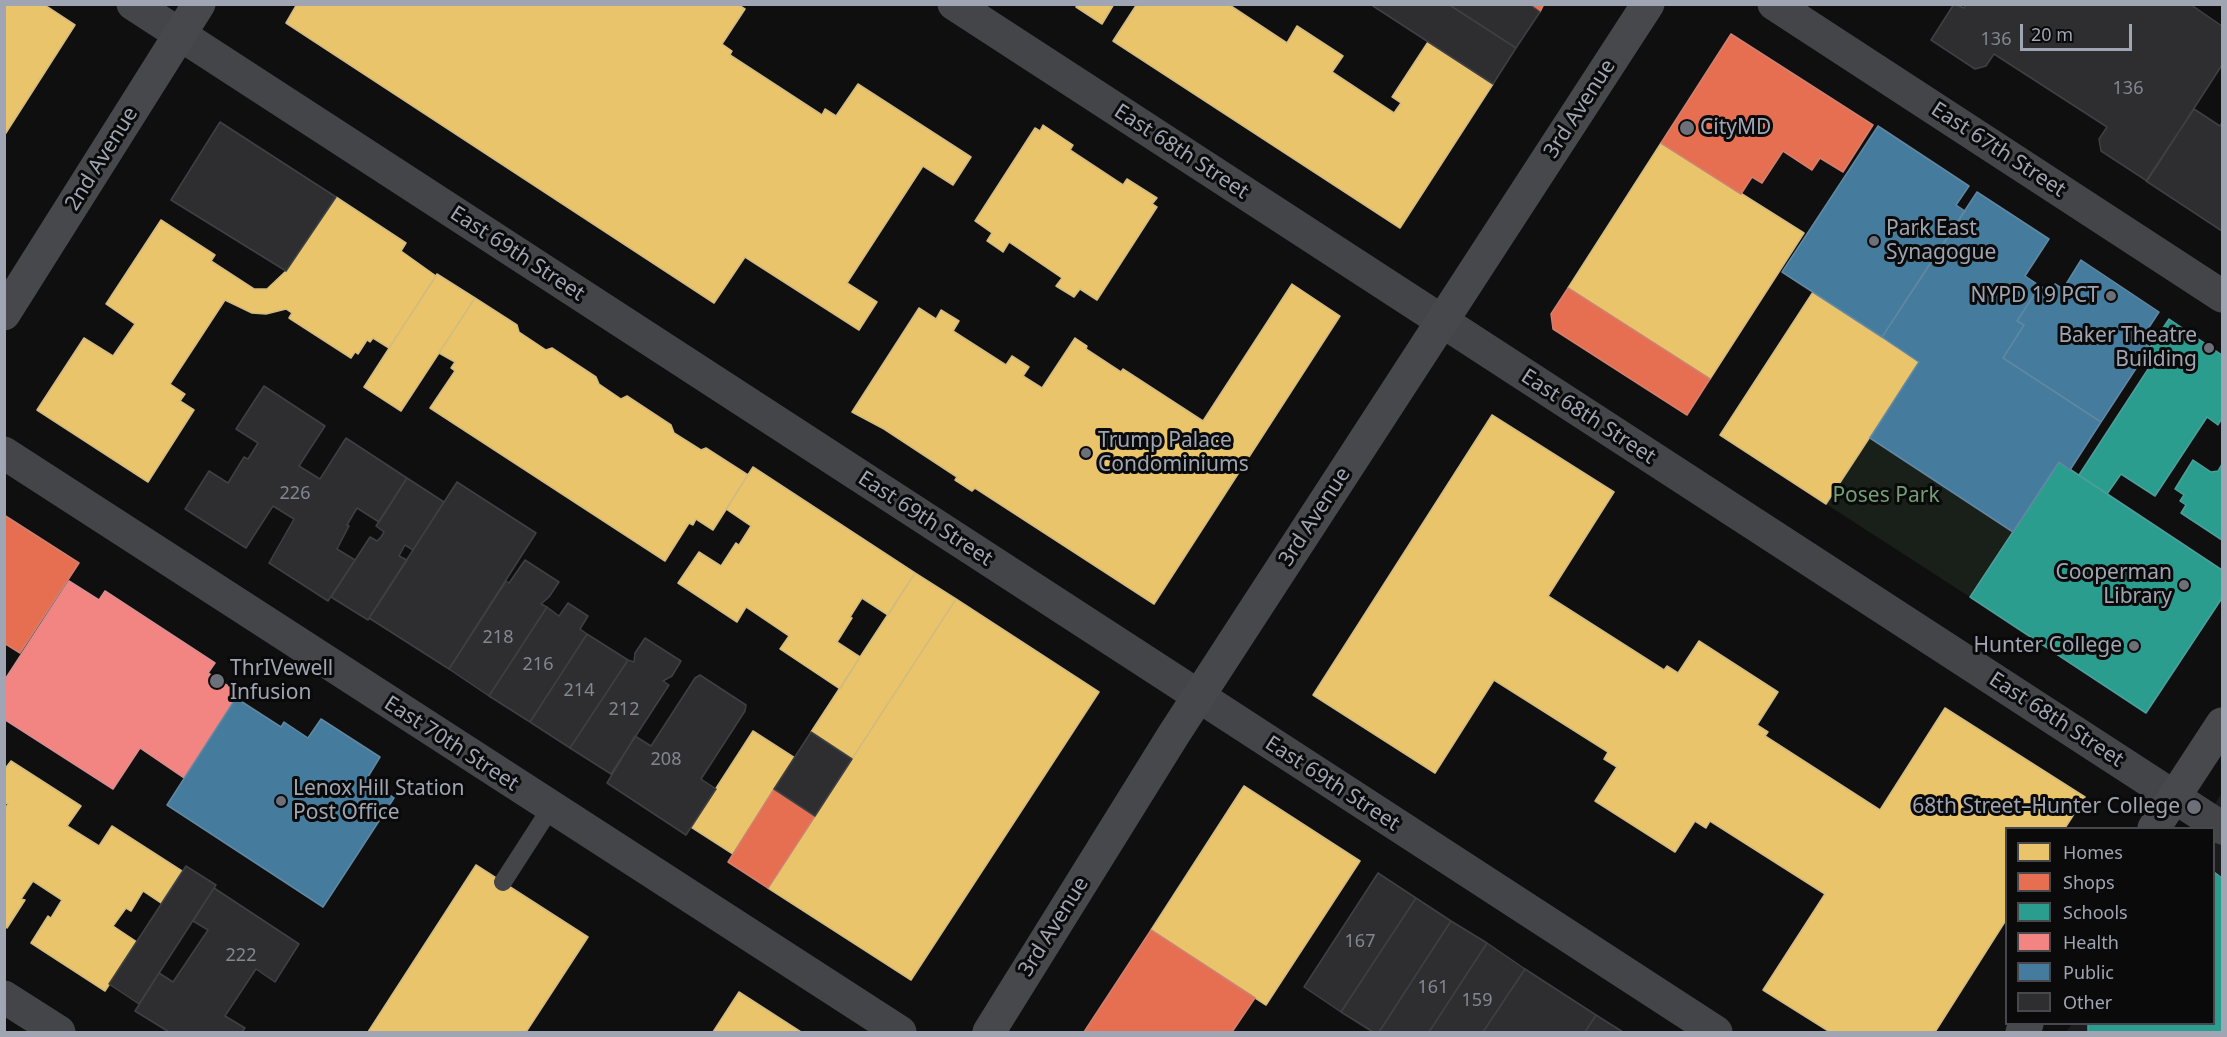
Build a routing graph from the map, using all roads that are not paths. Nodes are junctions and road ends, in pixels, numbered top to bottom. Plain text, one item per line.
1 (134, 4) edge
2 (199, 4) edge
3 (954, 4) edge
4 (1647, 4) edge
5 (1774, 4) edge
6 (180, 35) junction
7 (2223, 296) edge
8 (4, 314) edge
9 (1443, 322) junction
10 (4, 453) edge
11 (1199, 697) junction
12 (2223, 723) edge
13 (2174, 798) junction
14 (550, 809) junction
15 (2155, 827) edge
16 (2223, 828) edge
17 (503, 882) dead end
18 (4, 997) edge
19 (59, 1032) edge
20 (900, 1032) edge
21 (989, 1032) edge
22 (1716, 1032) edge

1 - 6 street, East 69th Street
2 - 6 main road, 2nd Avenue
3 - 9 street, East 68th Street
4 - 9 main road, 3rd Avenue
5 - 7 street, East 67th Street
6 - 8 main road, 2nd Avenue
6 - 11 street, East 69th Street
9 - 11 main road, 3rd Avenue
9 - 13 street, East 68th Street
10 - 14 street, East 70th Street
11 - 21 main road, 3rd Avenue
11 - 22 street, East 69th Street
12 - 13 main road
13 - 15 main road
13 - 16 street, East 68th Street
14 - 17 lane
14 - 20 street, East 70th Street
18 - 19 street

